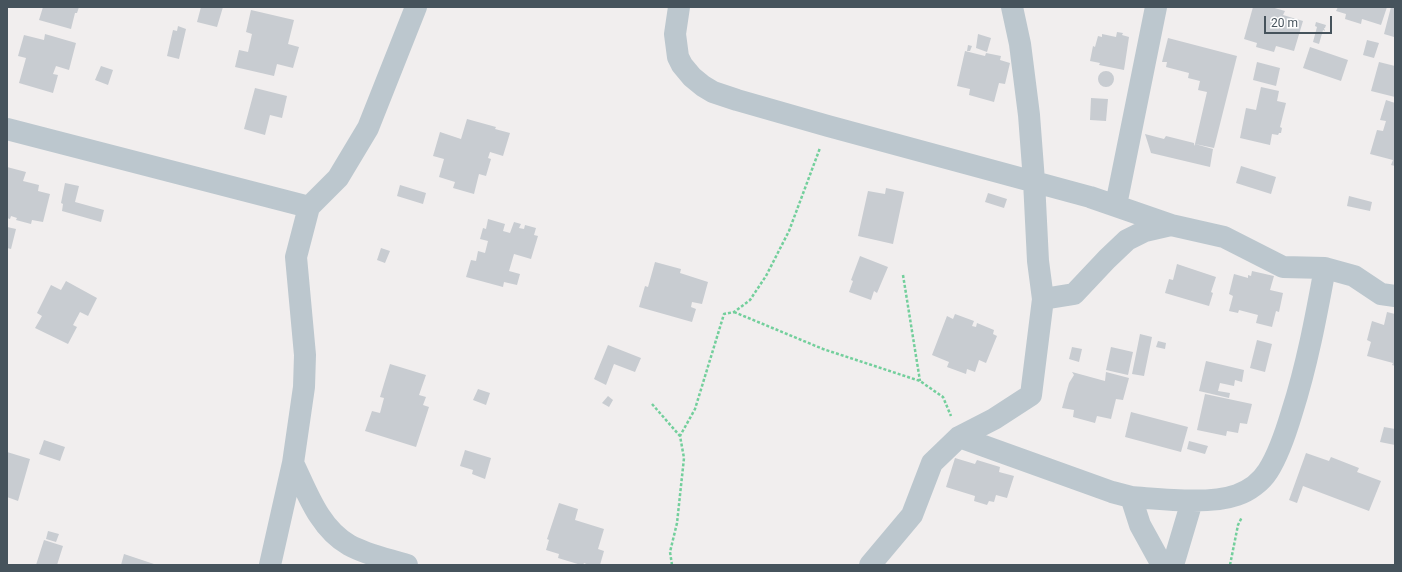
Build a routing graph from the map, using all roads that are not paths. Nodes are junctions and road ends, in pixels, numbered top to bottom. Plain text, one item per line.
1 (416, 7) edge
2 (679, 7) edge
3 (1012, 7) edge
4 (1156, 7) edge
5 (7, 129) edge
6 (1034, 181) junction
7 (1116, 205) junction
8 (309, 207) junction
9 (1171, 225) junction
10 (1325, 268) junction
11 (1395, 296) edge
12 (1043, 299) junction
13 (959, 437) junction
14 (293, 462) junction
15 (1131, 497) junction
16 (1192, 501) junction
17 (270, 565) edge
18 (407, 565) edge
19 (870, 565) edge
20 (1162, 565) edge
21 (1173, 565) edge

1 - 8 street
2 - 6 street
3 - 6 street
4 - 7 street
5 - 8 street
6 - 7 street
6 - 12 street
7 - 9 street
8 - 14 street
9 - 10 street
9 - 12 street
10 - 11 street
10 - 16 street
12 - 13 street
13 - 15 street
13 - 19 street
14 - 17 street
14 - 18 street
15 - 16 street
15 - 20 street
16 - 21 street

